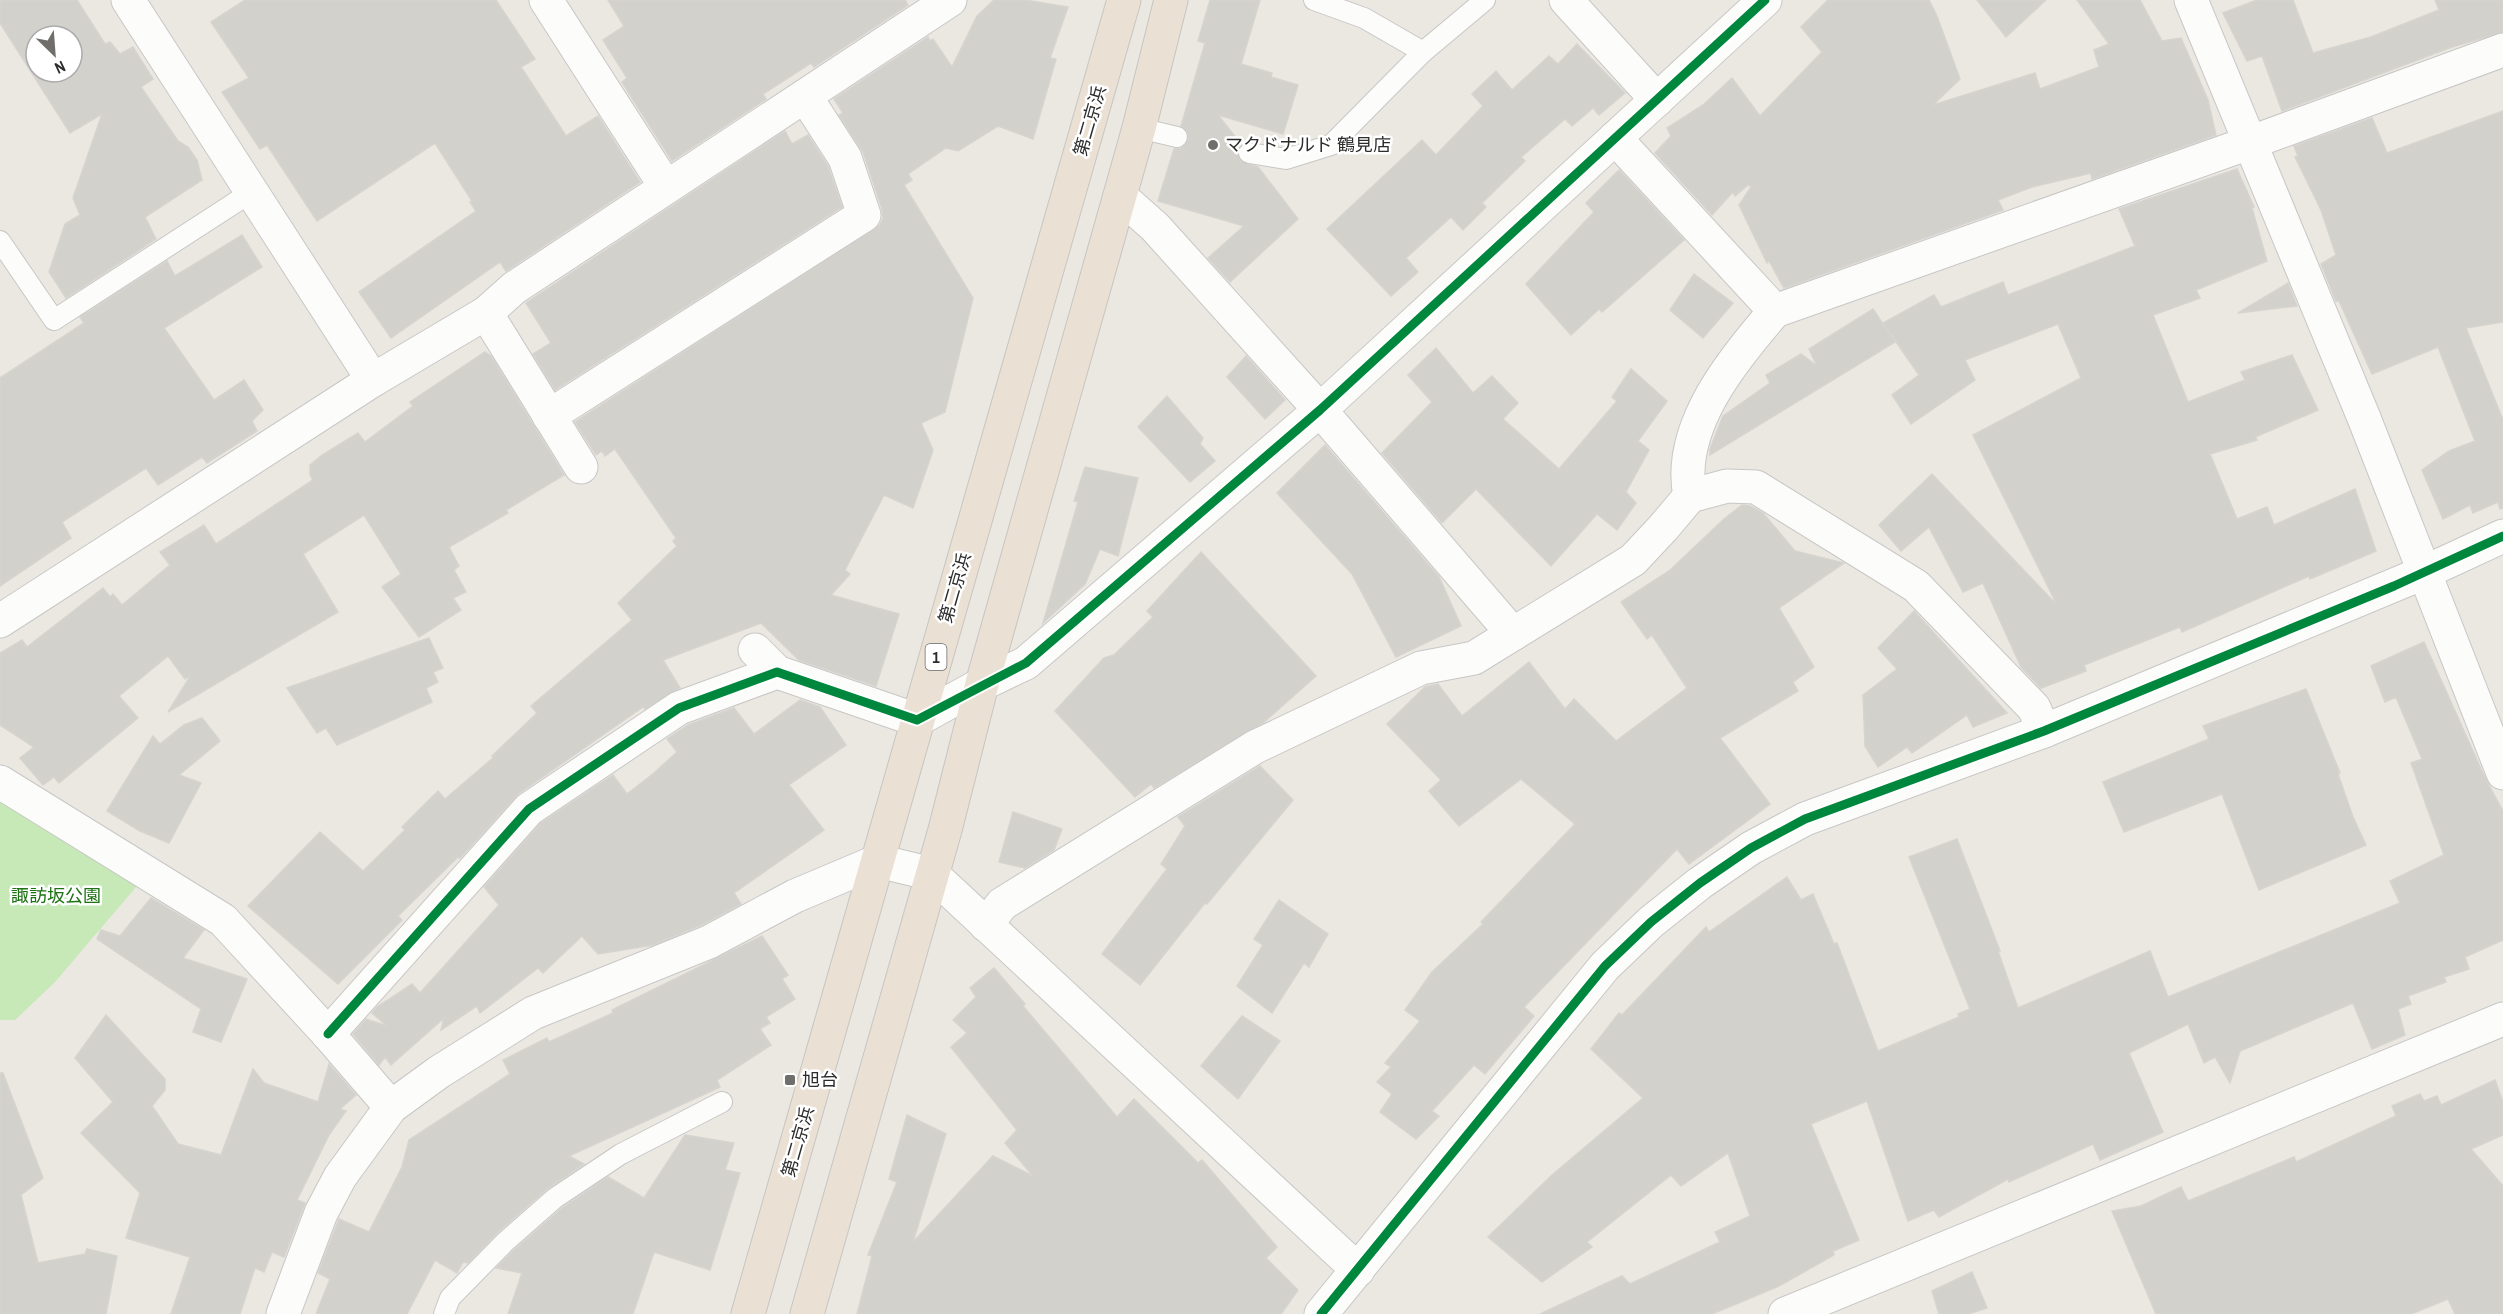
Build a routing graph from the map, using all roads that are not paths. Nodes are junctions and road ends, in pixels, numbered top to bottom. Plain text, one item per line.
1 (128, 0) edge
2 (546, 0) edge
3 (950, 0) edge
4 (1171, 0) edge
5 (1314, 0) edge
6 (1485, 0) edge
7 (1566, 0) edge
8 (1765, 0) edge
9 (1117, 1) edge
10 (2197, 2) edge
11 (2503, 50) edge
12 (1423, 52) junction
13 (805, 96) junction
14 (1657, 100) junction
15 (1139, 128) junction
16 (1177, 137) dead end
17 (1615, 138) junction
18 (2249, 143) junction
19 (1249, 153) dead end
20 (666, 187) junction
21 (250, 193) junction
22 (1120, 196) junction
23 (0, 241) edge
24 (1775, 310) junction
25 (486, 313) junction
26 (373, 380) junction
27 (1320, 410) junction
28 (549, 416) junction
29 (581, 467) dead end
30 (1690, 496) junction
31 (2503, 536) edge
32 (2423, 573) junction
33 (0, 621) edge
34 (1513, 634) junction
35 (982, 684) junction
36 (917, 720) junction
37 (2044, 730) junction
38 (2503, 773) edge
39 (0, 782) edge
40 (878, 861) junction
41 (932, 874) junction
42 (986, 925) junction
43 (2503, 1019) edge
44 (328, 1034) junction
45 (722, 1102) dead end
46 (391, 1107) junction
47 (1358, 1270) junction
48 (283, 1314) edge
49 (444, 1314) edge
50 (748, 1314) edge
51 (807, 1314) edge
52 (1321, 1314) edge
53 (1785, 1314) edge

1 - 21 street
2 - 20 street
3 - 13 street
4 - 15 highway
5 - 12 lane
6 - 12 lane
7 - 14 street
8 - 14 street
9 - 36 highway, 第二京浜 / 1
10 - 18 street
11 - 18 street
12 - 19 lane
13 - 20 street
13 - 28 street
14 - 17 street
15 - 16 lane
15 - 22 highway
17 - 24 street
17 - 27 street
18 - 24 street
18 - 32 street
20 - 25 street
21 - 23 lane
21 - 26 street
22 - 27 street
22 - 35 highway
24 - 30 street
25 - 26 street
25 - 28 street
26 - 33 street
27 - 34 street
27 - 35 street
28 - 29 street
30 - 34 street
30 - 37 street
31 - 32 street
32 - 37 street
32 - 38 street
34 - 42 street
35 - 36 street
35 - 41 highway
36 - 40 highway, 第二京浜 / 1
36 - 44 street
37 - 47 street
39 - 44 street
40 - 41 street
40 - 46 street
40 - 50 highway, 第二京浜 / 1
41 - 42 street
41 - 51 highway
42 - 47 street
43 - 53 street
44 - 46 street
45 - 49 lane
46 - 48 street
47 - 52 street

